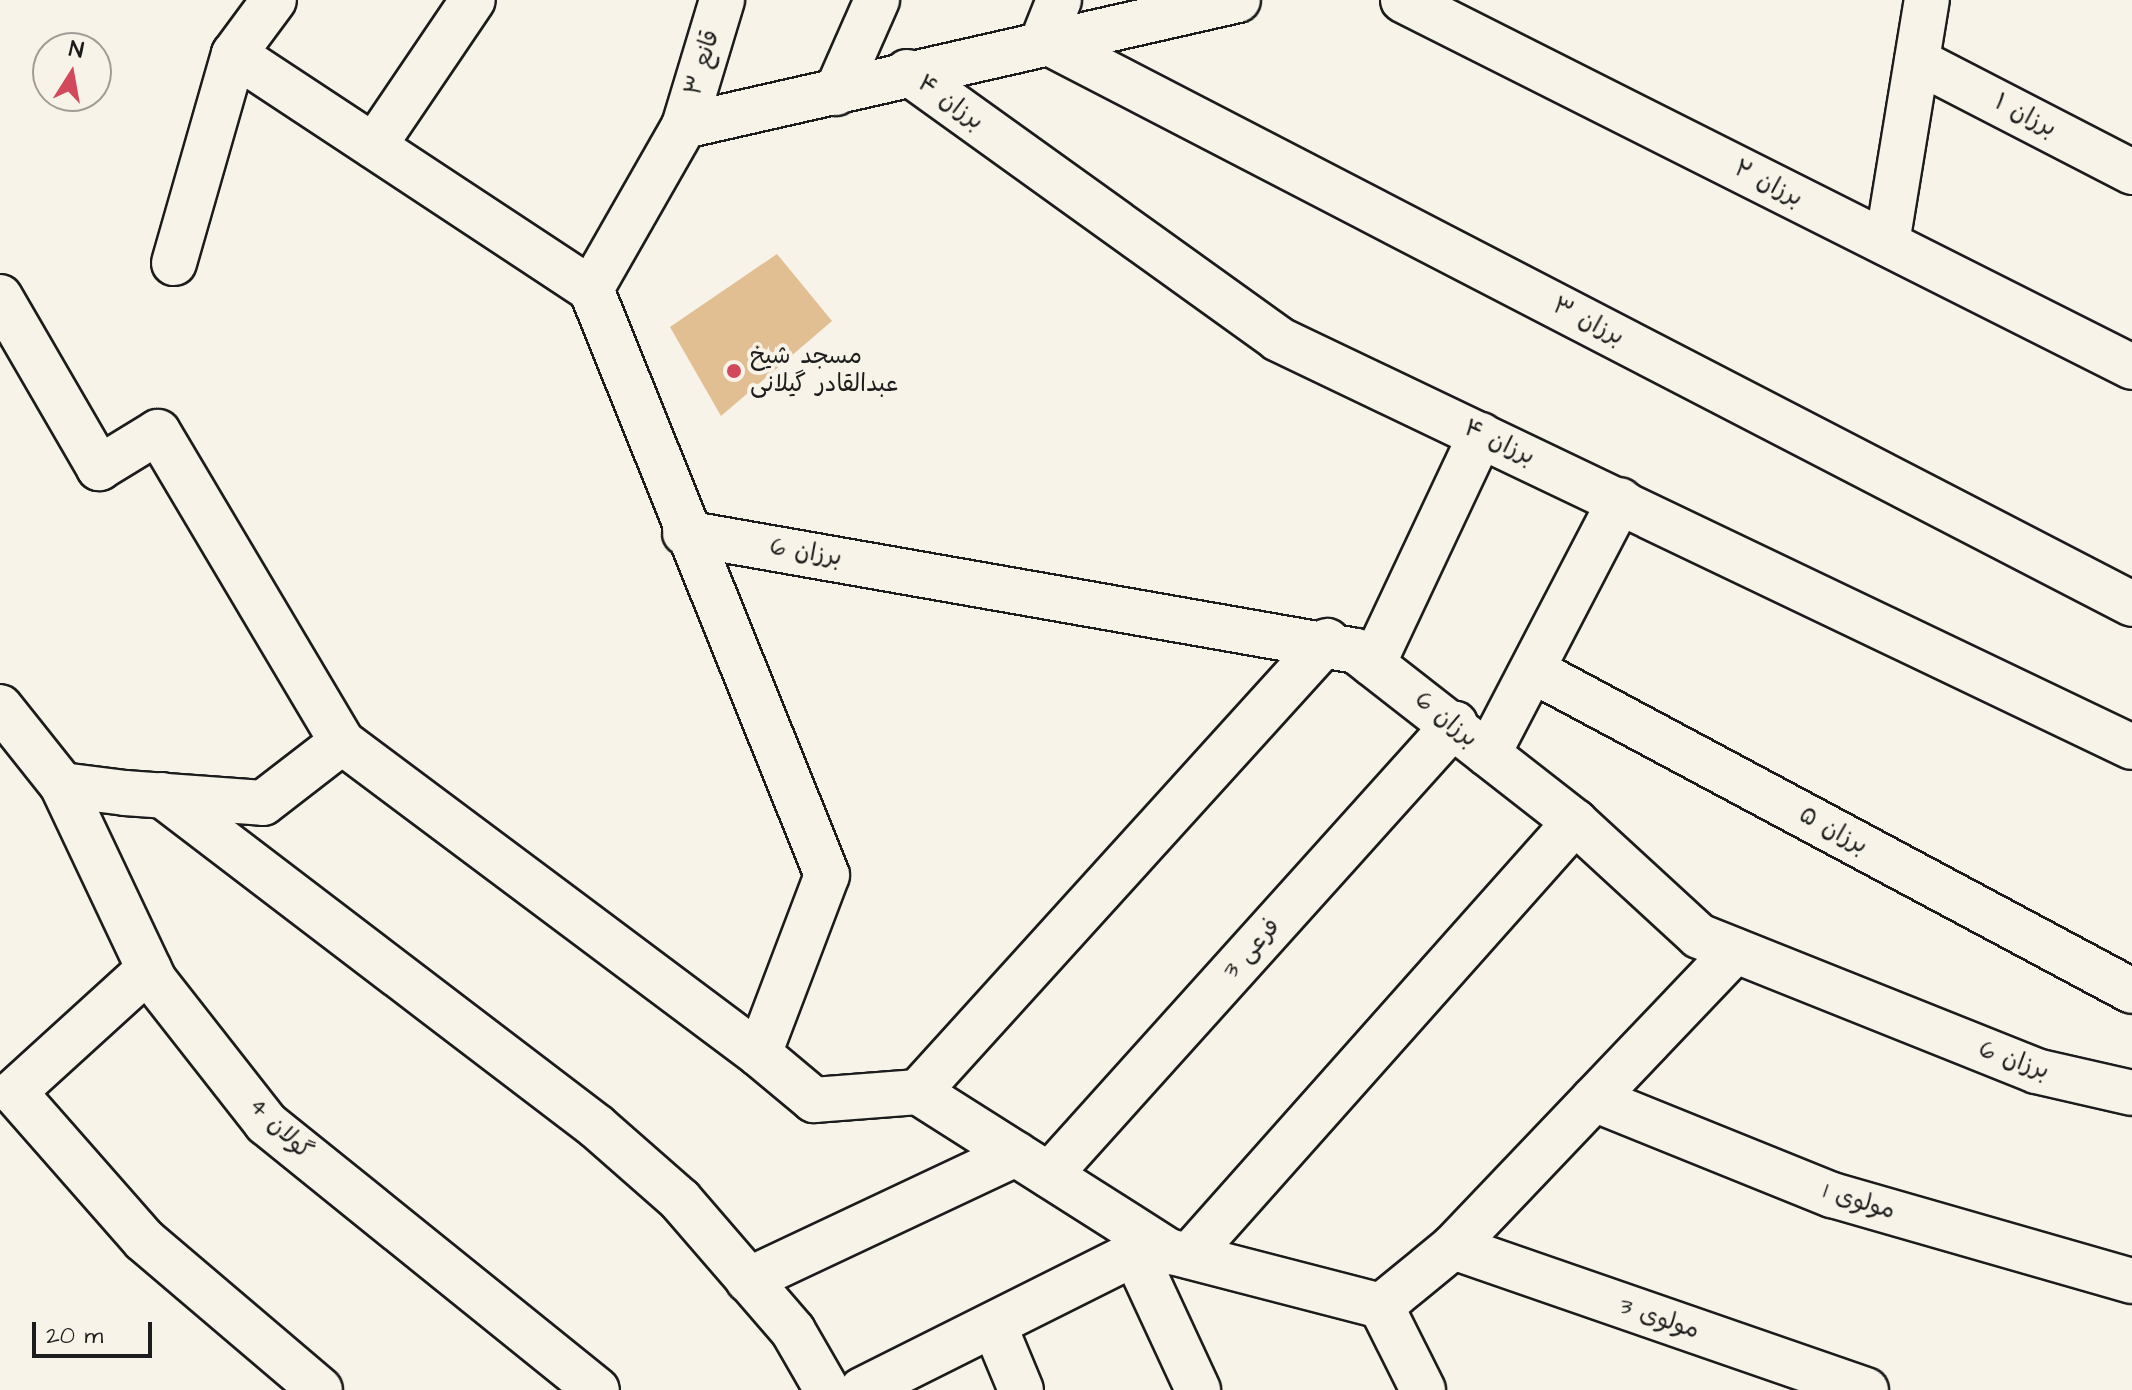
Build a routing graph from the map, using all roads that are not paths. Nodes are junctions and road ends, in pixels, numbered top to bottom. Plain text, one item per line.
1 (274, 0) edge
2 (473, 0) edge
3 (722, 0) edge
4 (877, 0) edge
5 (1059, 0) edge
6 (1238, 0) edge
7 (1403, 0) edge
8 (1927, 0) edge
9 (1043, 40) junction
10 (234, 54) junction
11 (1917, 61) junction
12 (907, 72) junction
13 (836, 93) junction
14 (684, 126) junction
15 (374, 146) junction
16 (2132, 172) edge
17 (1887, 243) junction
18 (174, 263) dead end
19 (591, 289) junction
20 (0, 297) edge
21 (2132, 367) edge
22 (1481, 435) junction
23 (1620, 500) junction
24 (685, 533) junction
25 (2132, 604) edge
26 (1327, 641) junction
27 (1373, 664) junction
28 (1534, 671) junction
29 (0, 707) edge
30 (1455, 724) junction
31 (342, 742) junction
32 (2132, 747) edge
33 (1488, 754) junction
34 (62, 785) junction
35 (162, 795) junction
36 (1575, 822) junction
37 (1735, 951) junction
38 (149, 969) junction
39 (2132, 991) edge
40 (759, 1054) junction
41 (918, 1092) junction
42 (2132, 1093) edge
43 (1594, 1099) junction
44 (1033, 1164) junction
45 (1453, 1247) junction
46 (1164, 1254) junction
47 (748, 1280) junction
48 (2132, 1281) edge
49 (1381, 1306) junction
50 (994, 1325) junction
51 (320, 1390) edge
52 (597, 1390) edge
53 (827, 1390) edge
54 (862, 1390) edge
55 (1021, 1390) edge
56 (1198, 1390) edge
57 (1423, 1390) edge
58 (1866, 1390) edge

1 - 10 street
2 - 15 street
3 - 14 street, قانع ۳
4 - 13 street
5 - 9 street
6 - 9 street
7 - 17 street, برزان ۲
8 - 11 street
9 - 12 street
9 - 25 street, برزان ۳
10 - 15 street
10 - 18 street
11 - 16 street, برزان ۱
11 - 17 street
12 - 13 street
12 - 22 street, برزان ۴
13 - 14 street
14 - 19 street, قانع ۳
15 - 19 street
17 - 21 street, برزان ۲
19 - 24 street
20 - 31 street
22 - 23 street, برزان ۴
22 - 27 street
23 - 28 street
23 - 32 street, برزان ۴
24 - 26 street, برزان 6
24 - 40 street
26 - 27 street, برزان 6
26 - 41 street
27 - 30 street, برزان 6
28 - 33 street
28 - 39 street, برزان ۵
29 - 34 street, گولان 4
30 - 33 street, برزان 6
30 - 44 street, فرعی 3
31 - 35 street
31 - 40 street
33 - 36 street, برزان 6
34 - 35 street
34 - 38 street, گولان 4
35 - 47 street
36 - 37 street, برزان 6
36 - 46 street
37 - 42 street, برزان 6
37 - 43 street
38 - 51 street
38 - 52 street, گولان 4
40 - 41 street
41 - 44 street
43 - 45 street
43 - 48 street, مولوی 1
44 - 46 street
44 - 47 street
45 - 49 street
45 - 58 street, مولوی 3
46 - 49 street
46 - 50 street
46 - 56 street
47 - 53 street
49 - 57 street
50 - 54 street
50 - 55 street

